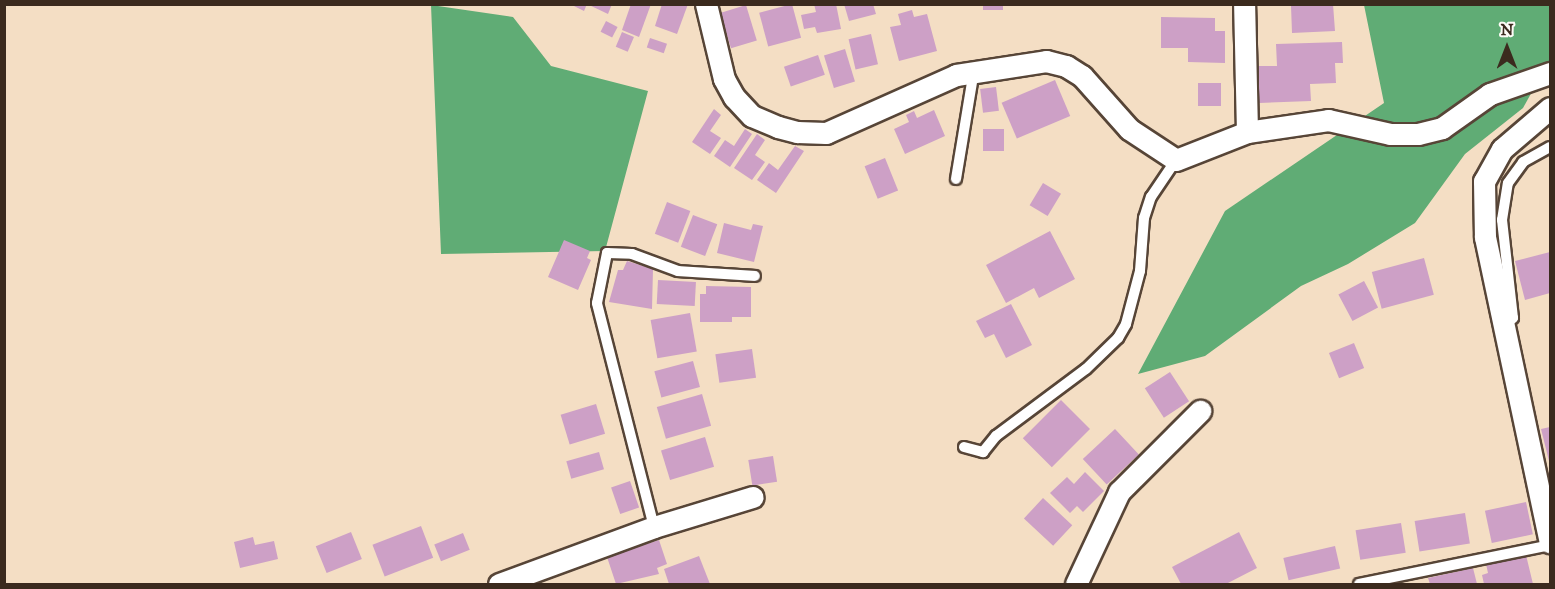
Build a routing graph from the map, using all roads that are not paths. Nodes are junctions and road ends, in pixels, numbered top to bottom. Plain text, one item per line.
1 (706, 4) edge
2 (1244, 4) edge
3 (974, 70) junction
4 (1551, 73) edge
5 (1551, 108) edge
6 (1247, 132) junction
7 (1551, 147) edge
8 (1176, 160) junction
9 (956, 180) dead end
10 (755, 276) dead end
11 (1502, 327) junction
12 (1200, 411) dead end
13 (964, 447) dead end
14 (753, 497) dead end
15 (654, 527) junction
16 (1551, 543) edge
17 (499, 585) edge
18 (1076, 585) edge
19 (1359, 585) edge

1 - 3 street
2 - 6 street
3 - 8 street
3 - 9 lane
4 - 6 street
5 - 11 street
6 - 8 street
7 - 11 lane
8 - 13 lane
10 - 15 lane
11 - 16 street
12 - 18 street
14 - 15 street
15 - 17 street
16 - 19 lane

